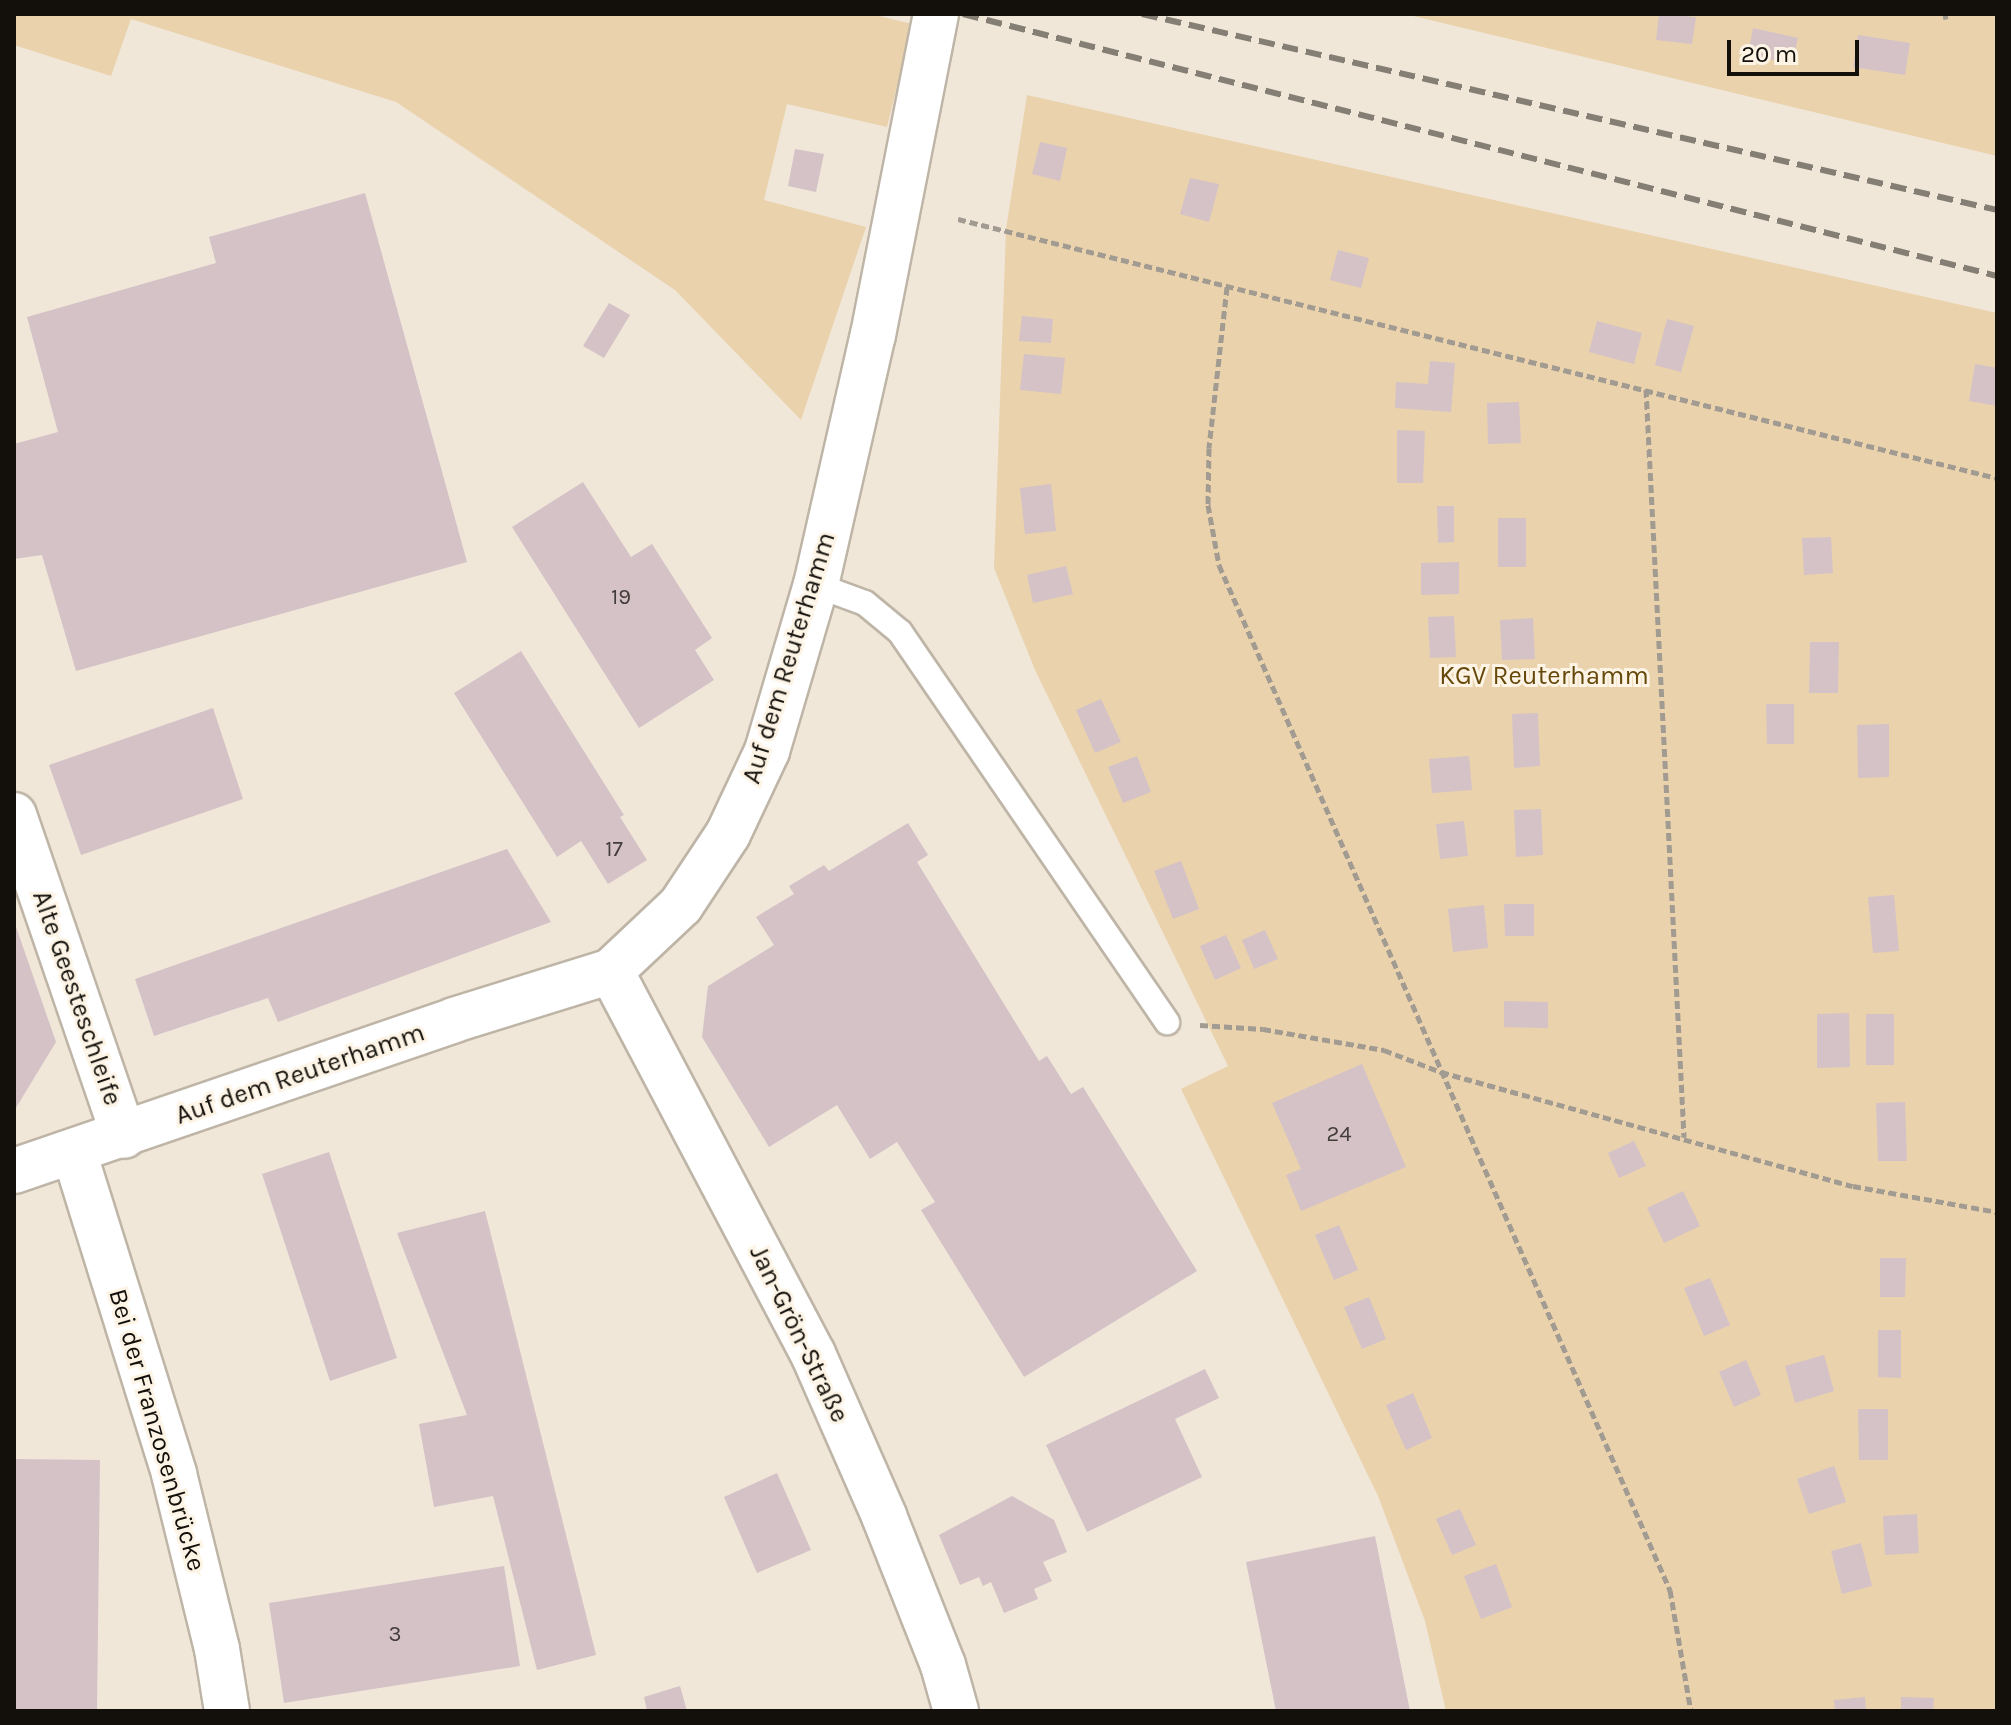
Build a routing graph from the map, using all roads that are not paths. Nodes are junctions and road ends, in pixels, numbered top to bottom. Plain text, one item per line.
1 (936, 14) edge
2 (816, 585) junction
3 (14, 815) edge
4 (611, 971) junction
5 (1167, 1022) road end
6 (124, 1136) junction
7 (74, 1152) junction
8 (14, 1171) edge
9 (227, 1711) edge
10 (956, 1711) edge

1 - 2 street, Auf dem Reuterhamm
2 - 4 street, Auf dem Reuterhamm
2 - 5 lane
3 - 6 street, Alte Geesteschleife
4 - 6 street, Auf dem Reuterhamm
4 - 10 street, Jan-Grön-Straße
6 - 7 street, Auf dem Reuterhamm
7 - 8 street, Auf dem Reuterhamm
7 - 9 street, Bei der Franzosenbrücke

